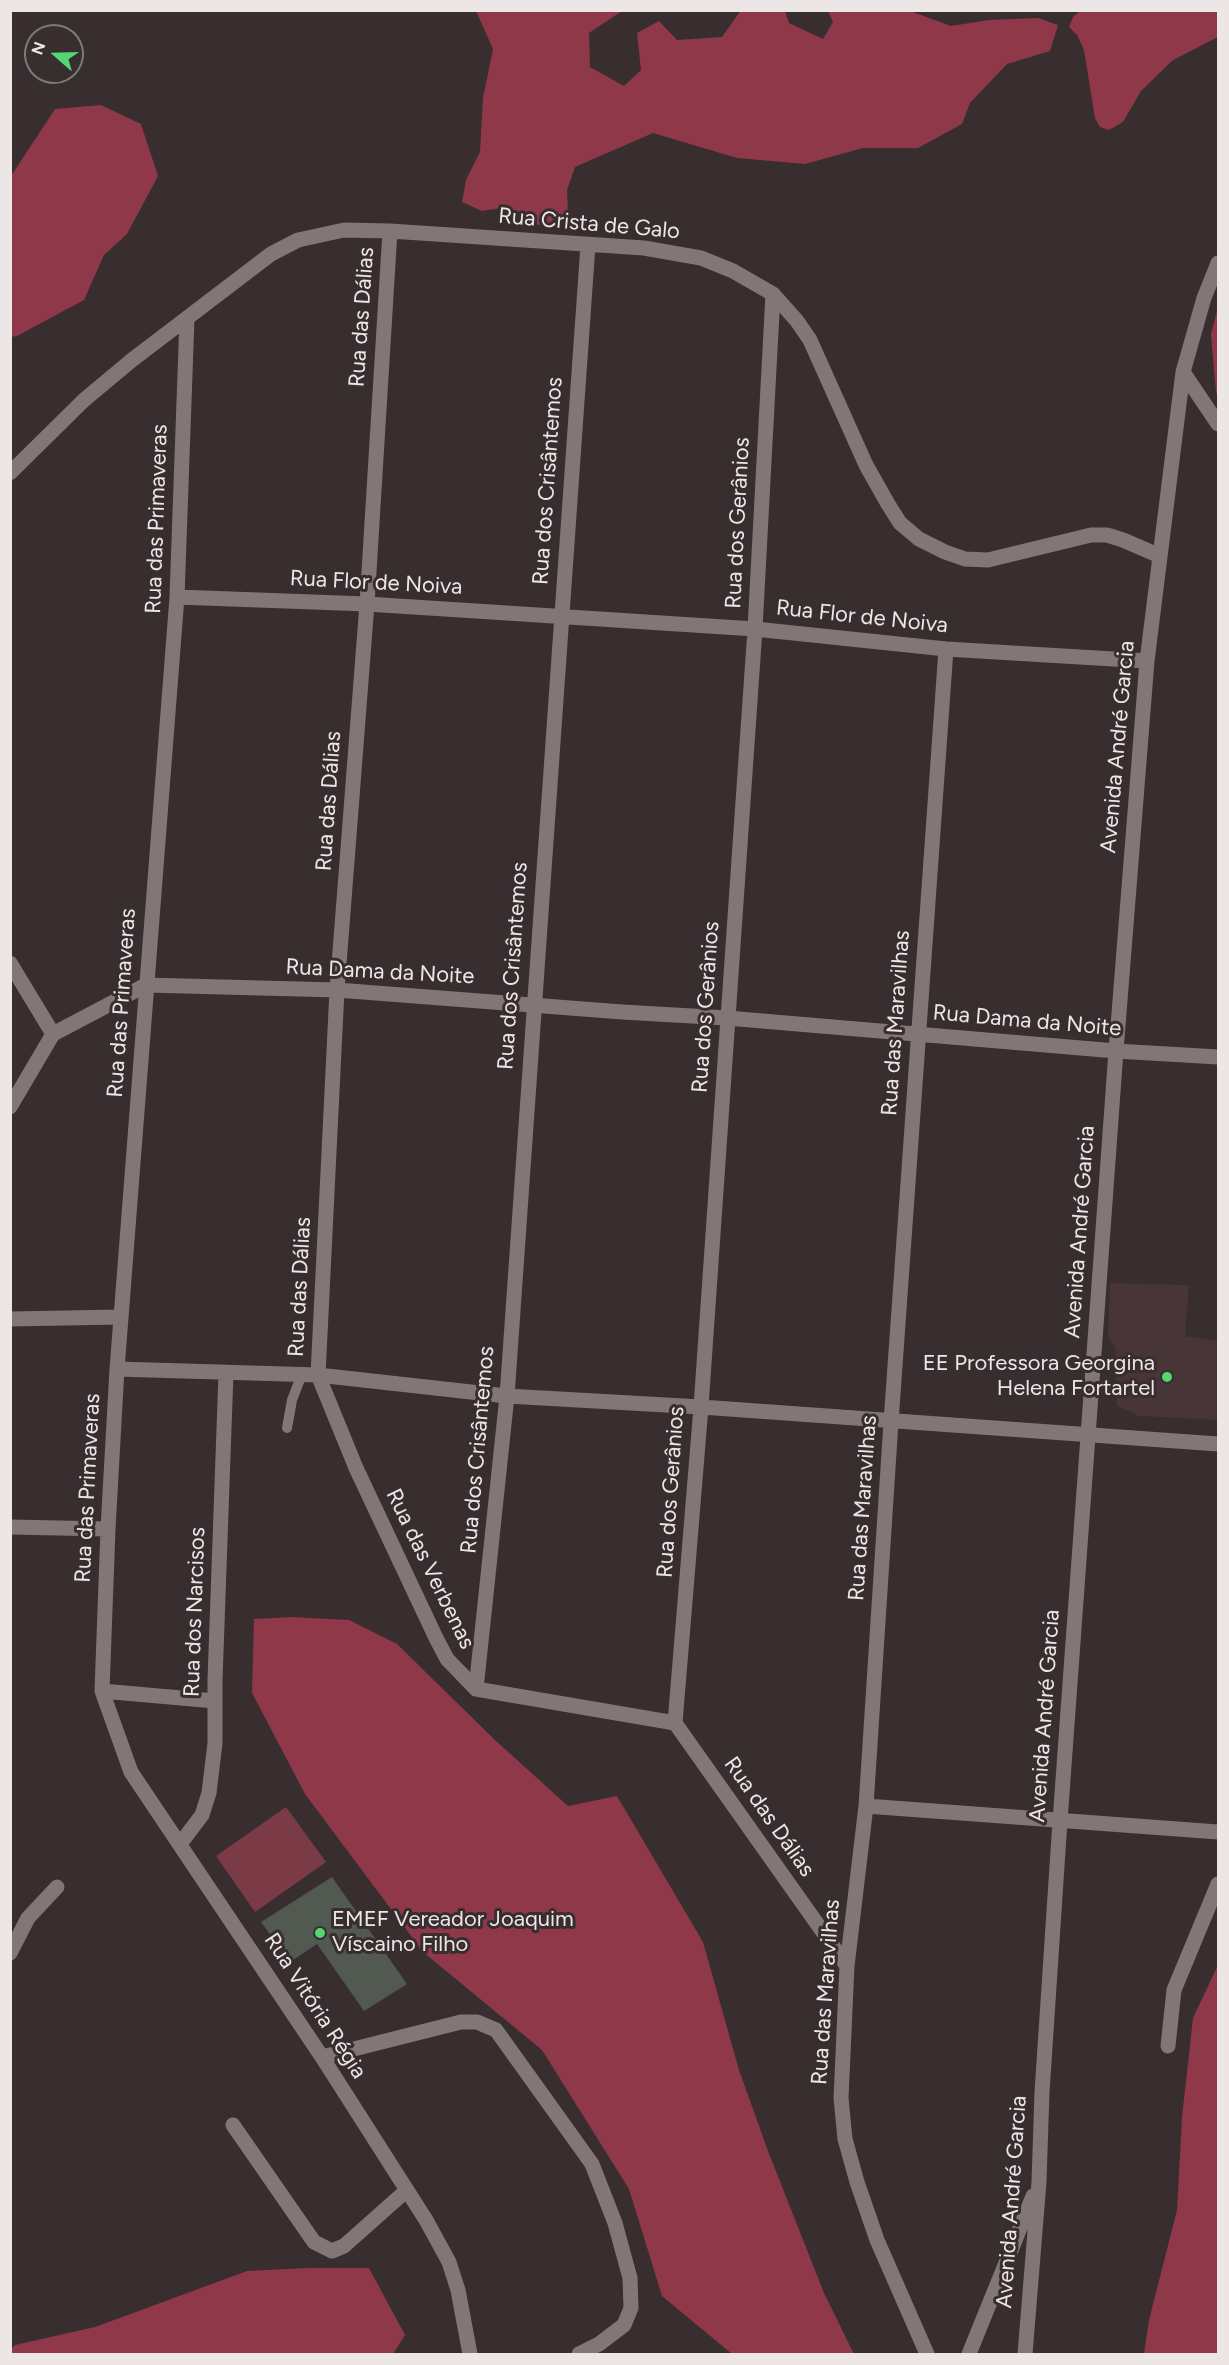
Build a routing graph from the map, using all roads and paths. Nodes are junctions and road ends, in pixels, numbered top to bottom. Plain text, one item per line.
1 (390, 231) junction
2 (588, 245) junction
3 (1218, 263) edge
4 (773, 294) junction
5 (187, 318) junction
6 (1183, 372) junction
7 (1218, 424) edge
8 (10, 474) edge
9 (1160, 556) junction
10 (177, 597) junction
11 (367, 604) junction
12 (560, 616) junction
13 (755, 629) junction
14 (946, 649) junction
15 (1147, 661) junction
16 (10, 963) edge
17 (146, 985) junction
18 (337, 990) junction
19 (533, 1004) junction
20 (728, 1018) junction
21 (53, 1034) junction
22 (918, 1035) junction
23 (1116, 1051) junction
24 (1218, 1057) edge
25 (10, 1107) edge
26 (121, 1317) junction
27 (10, 1319) edge
28 (117, 1369) junction
29 (226, 1373) junction
30 (302, 1374) junction
31 (318, 1375) junction
32 (507, 1396) junction
33 (700, 1407) junction
34 (891, 1422) junction
35 (287, 1428) dead end
36 (1089, 1434) junction
37 (1218, 1444) edge
38 (10, 1527) edge
39 (108, 1529) junction
40 (476, 1689) junction
41 (102, 1691) junction
42 (215, 1701) junction
43 (675, 1723) junction
44 (866, 1806) junction
45 (1060, 1821) junction
46 (1218, 1832) edge
47 (180, 1844) junction
48 (1218, 1884) edge
49 (57, 1887) dead end
50 (10, 1953) edge
51 (847, 1966) junction
52 (1168, 2046) dead end
53 (322, 2057) junction
54 (233, 2125) dead end
55 (1039, 2182) junction
56 (407, 2190) junction
57 (470, 2355) edge
58 (579, 2355) edge
59 (927, 2355) edge
60 (969, 2355) edge
61 (1024, 2355) edge

1 - 2 street, Rua Crista de Galo
1 - 5 street, Rua Crista de Galo
1 - 11 street, Rua das Dálias
2 - 4 street, Rua Crista de Galo
2 - 12 street, Rua dos Crisântemos
3 - 6 street, Avenida André Garcia
4 - 9 street, Rua Crista de Galo
4 - 13 street, Rua dos Gerânios
5 - 8 street, Rua Crista de Galo
5 - 10 street, Rua das Primaveras
6 - 7 street
6 - 9 street, Avenida André Garcia
9 - 15 street, Avenida André Garcia
10 - 11 street, Rua Flor de Noiva
10 - 17 street, Rua das Primaveras
11 - 12 street, Rua Flor de Noiva
11 - 18 street, Rua das Dálias
12 - 13 street, Rua Flor de Noiva
12 - 19 street, Rua dos Crisântemos
13 - 14 street, Rua Flor de Noiva
13 - 20 street, Rua dos Gerânios
14 - 15 street, Rua Flor de Noiva
14 - 22 street, Rua das Maravilhas
15 - 23 street, Avenida André Garcia
16 - 21 street
17 - 18 street, Rua Dama da Noite
17 - 21 street, Rua Dama da Noite
17 - 26 street, Rua das Primaveras
18 - 19 street, Rua Dama da Noite
18 - 31 street, Rua das Dálias
19 - 20 street, Rua Dama da Noite
19 - 32 street, Rua dos Crisântemos
20 - 22 street, Rua Dama da Noite
20 - 33 street, Rua dos Gerânios
21 - 25 street
22 - 23 street, Rua Dama da Noite
22 - 34 street, Rua das Maravilhas
23 - 24 street, Rua Dama da Noite
23 - 36 street, Avenida André Garcia
26 - 27 street
26 - 28 street, Rua das Primaveras
28 - 29 street
28 - 39 street, Rua das Primaveras
29 - 30 street
29 - 42 street, Rua dos Narcisos
30 - 31 street
30 - 35 lane
31 - 32 street
31 - 40 street, Rua das Verbenas
32 - 33 street
32 - 40 street, Rua dos Crisântemos
33 - 34 street
33 - 43 street, Rua dos Gerânios
34 - 36 street
34 - 44 street, Rua das Maravilhas
36 - 37 street
36 - 45 street, Avenida André Garcia
38 - 39 street
39 - 41 street, Rua das Primaveras
40 - 43 street
41 - 42 street
41 - 47 street, Rua Vitória Régia
42 - 47 street, Rua dos Narcisos
43 - 51 street, Rua das Dálias
44 - 45 street
44 - 51 street, Rua das Maravilhas
45 - 46 street
45 - 55 street, Avenida André Garcia
47 - 53 street, Rua Vitória Régia
48 - 52 street
49 - 50 street
51 - 59 street, Rua das Maravilhas
53 - 56 street, Rua Vitória Régia
53 - 58 street
54 - 56 street
55 - 60 street
55 - 61 street, Avenida André Garcia
56 - 57 street, Rua Vitória Régia

